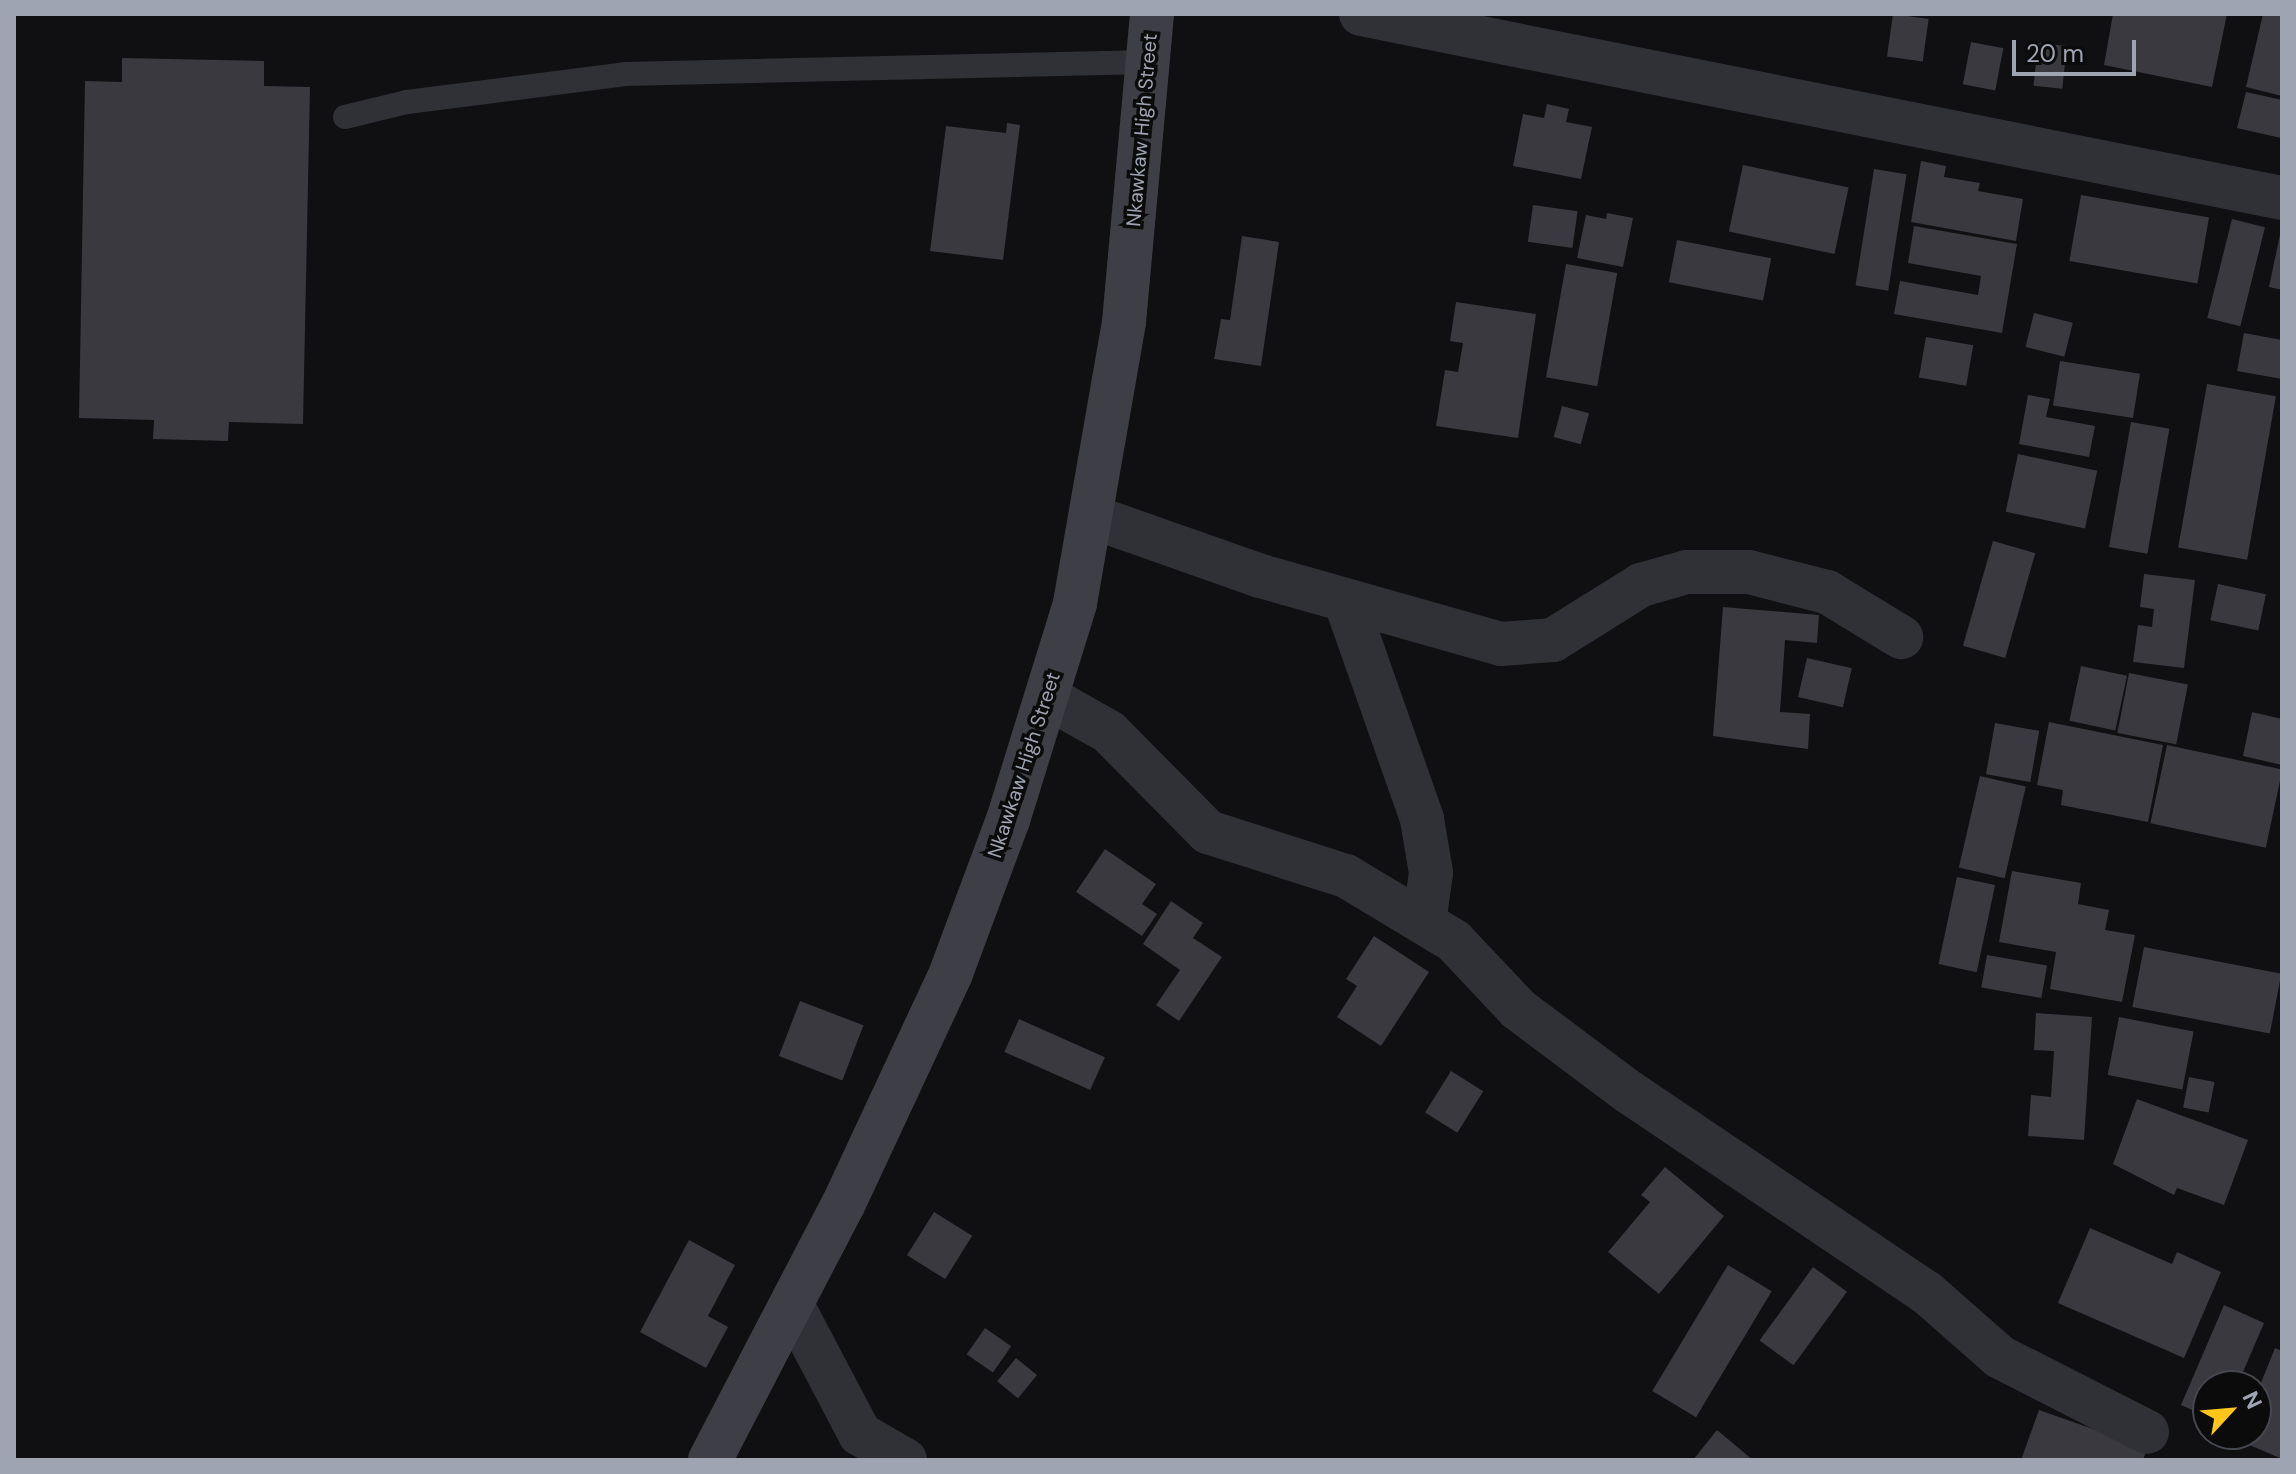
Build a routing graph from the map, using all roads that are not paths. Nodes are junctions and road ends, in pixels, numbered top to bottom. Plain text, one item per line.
1 (1152, 14) edge
2 (1361, 14) edge
3 (1149, 62) junction
4 (345, 117) dead end
5 (2282, 198) edge
6 (1093, 517) junction
7 (1345, 600) junction
8 (1901, 637) dead end
9 (1047, 697) junction
10 (1424, 923) junction
11 (792, 1305) junction
12 (2147, 1432) dead end
13 (710, 1460) edge
14 (905, 1460) edge

1 - 3 main road, Nkawkaw High Street
2 - 5 street
3 - 4 lane
3 - 6 main road, Nkawkaw High Street
6 - 7 street
6 - 9 main road, Nkawkaw High Street
7 - 8 street
7 - 10 street
9 - 10 street
9 - 11 main road, Nkawkaw High Street
10 - 12 street
11 - 13 main road, Nkawkaw High Street
11 - 14 street

